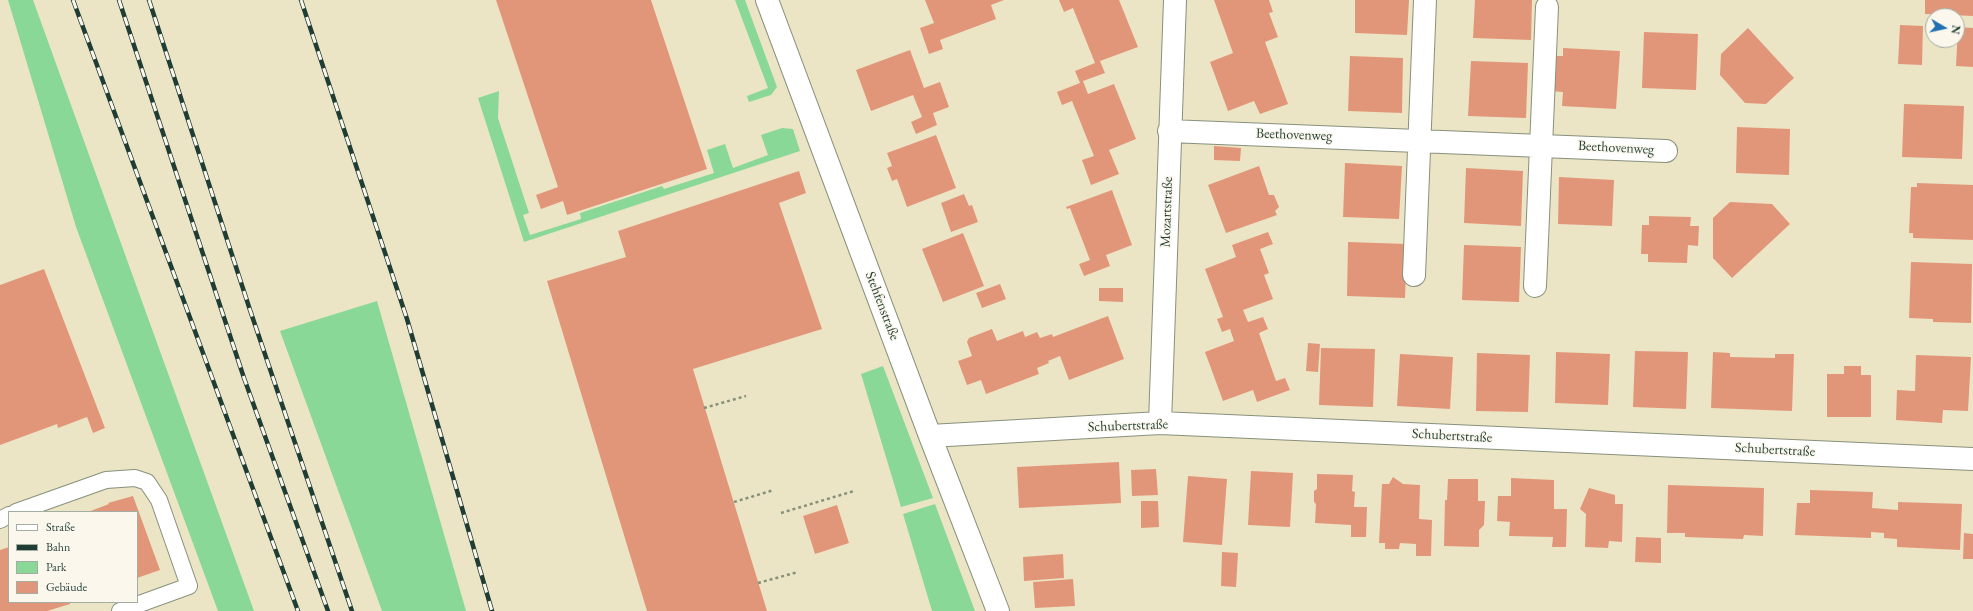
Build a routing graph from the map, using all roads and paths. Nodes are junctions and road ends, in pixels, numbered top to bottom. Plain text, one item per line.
1 (767, 0) edge
2 (1175, 0) edge
3 (1425, 0) edge
4 (1547, 7) dead end
5 (1169, 131) junction
6 (1419, 140) junction
7 (1541, 144) junction
8 (1666, 150) dead end
9 (1414, 275) dead end
10 (1535, 286) dead end
11 (746, 396) dead end
12 (704, 408) dead end
13 (1160, 423) junction
14 (930, 436) junction
15 (1973, 459) edge
16 (774, 490) dead end
17 (854, 491) dead end
18 (734, 502) dead end
19 (19, 511) edge
20 (781, 513) dead end
21 (798, 572) dead end
22 (758, 583) dead end
23 (120, 611) edge
24 (998, 611) edge

1 - 14 street, Stehfenstraße
2 - 5 street, Mozartstraße
3 - 6 street
4 - 7 street
5 - 6 street, Beethovenweg
5 - 13 street, Mozartstraße
6 - 7 street, Beethovenweg
6 - 9 street
7 - 8 street, Beethovenweg
7 - 10 street
11 - 12 path
13 - 14 street, Schubertstraße
13 - 15 street, Schubertstraße
14 - 24 street, Stehfenstraße
16 - 18 path
17 - 20 path
19 - 23 lane
21 - 22 path

